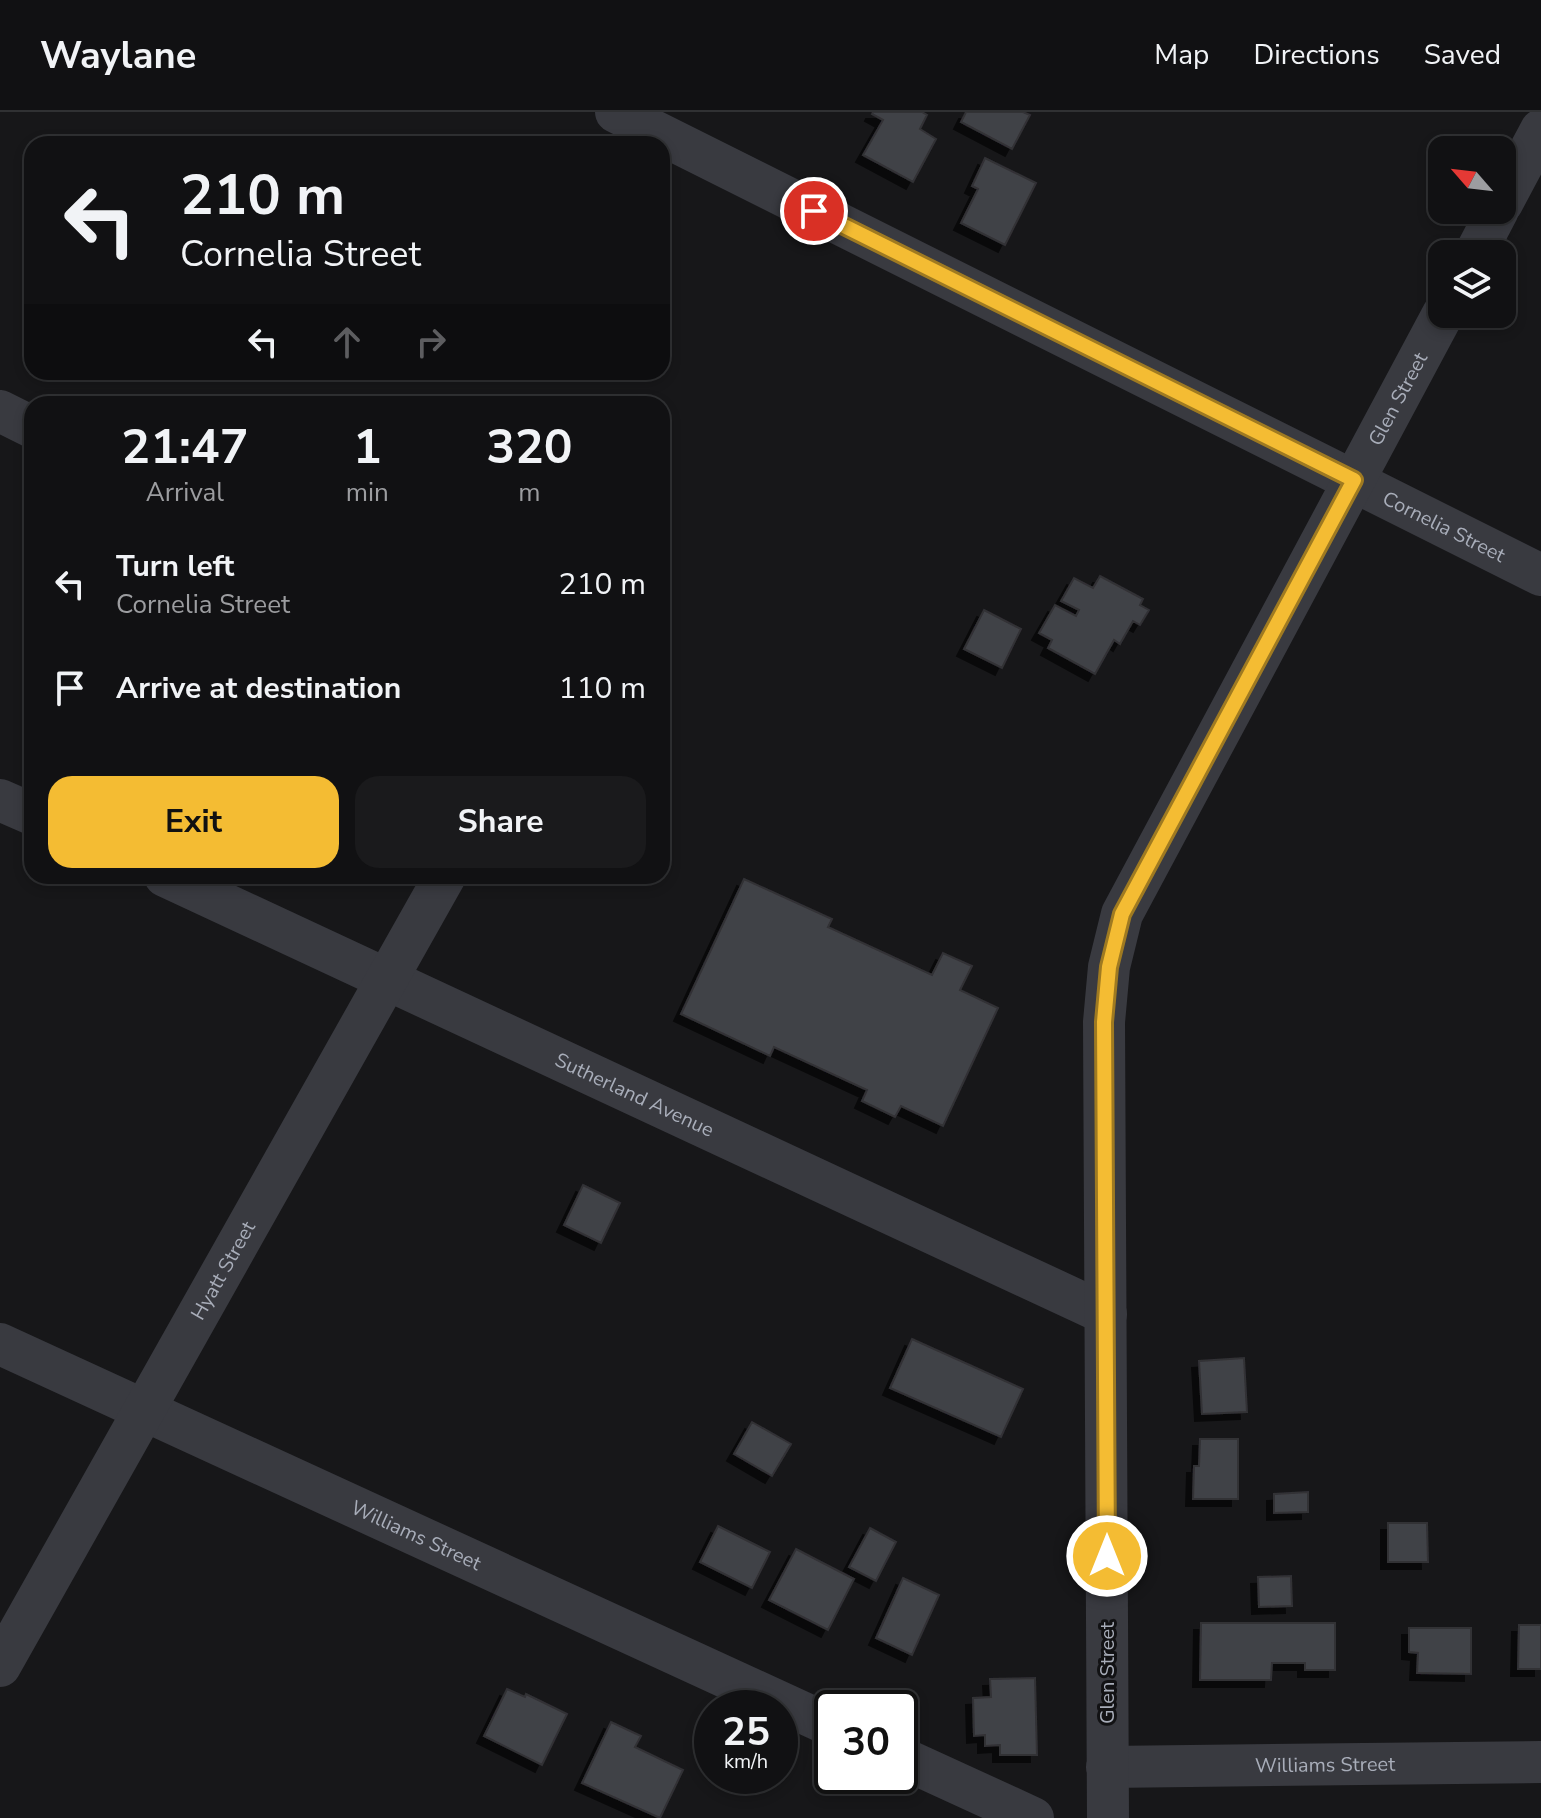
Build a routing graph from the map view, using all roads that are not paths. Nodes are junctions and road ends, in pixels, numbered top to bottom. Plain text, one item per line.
1 (616, 112) edge
2 (1541, 130) edge
3 (664, 136) edge
4 (670, 139) edge
5 (1516, 177) edge
6 (1435, 328) edge
7 (0, 411) edge
8 (24, 423) edge
9 (1354, 480) junction
10 (1541, 575) edge
11 (0, 800) edge
12 (24, 810) edge
13 (182, 884) edge
14 (441, 884) edge
15 (388, 980) junction
16 (1106, 1314) junction
17 (0, 1344) edge
18 (145, 1412) junction
19 (0, 1666) edge
20 (814, 1718) edge
21 (1541, 1762) edge
22 (918, 1765) edge
23 (1107, 1767) junction
24 (1033, 1818) edge
25 (1108, 1818) edge

1 - 3 street, Cornelia Street
2 - 5 street
4 - 9 street, Cornelia Street
6 - 9 street, Glen Street
7 - 8 street
9 - 10 street, Cornelia Street
9 - 16 street, Glen Street
11 - 12 street
13 - 15 street, Sutherland Avenue
14 - 15 street, Hyatt Street
15 - 16 street, Sutherland Avenue
15 - 18 street, Hyatt Street
16 - 23 street, Glen Street
17 - 18 street, Williams Street
18 - 19 street, Hyatt Street
18 - 20 street, Williams Street
21 - 23 street, Williams Street
22 - 24 street
23 - 25 street, Glen Street

